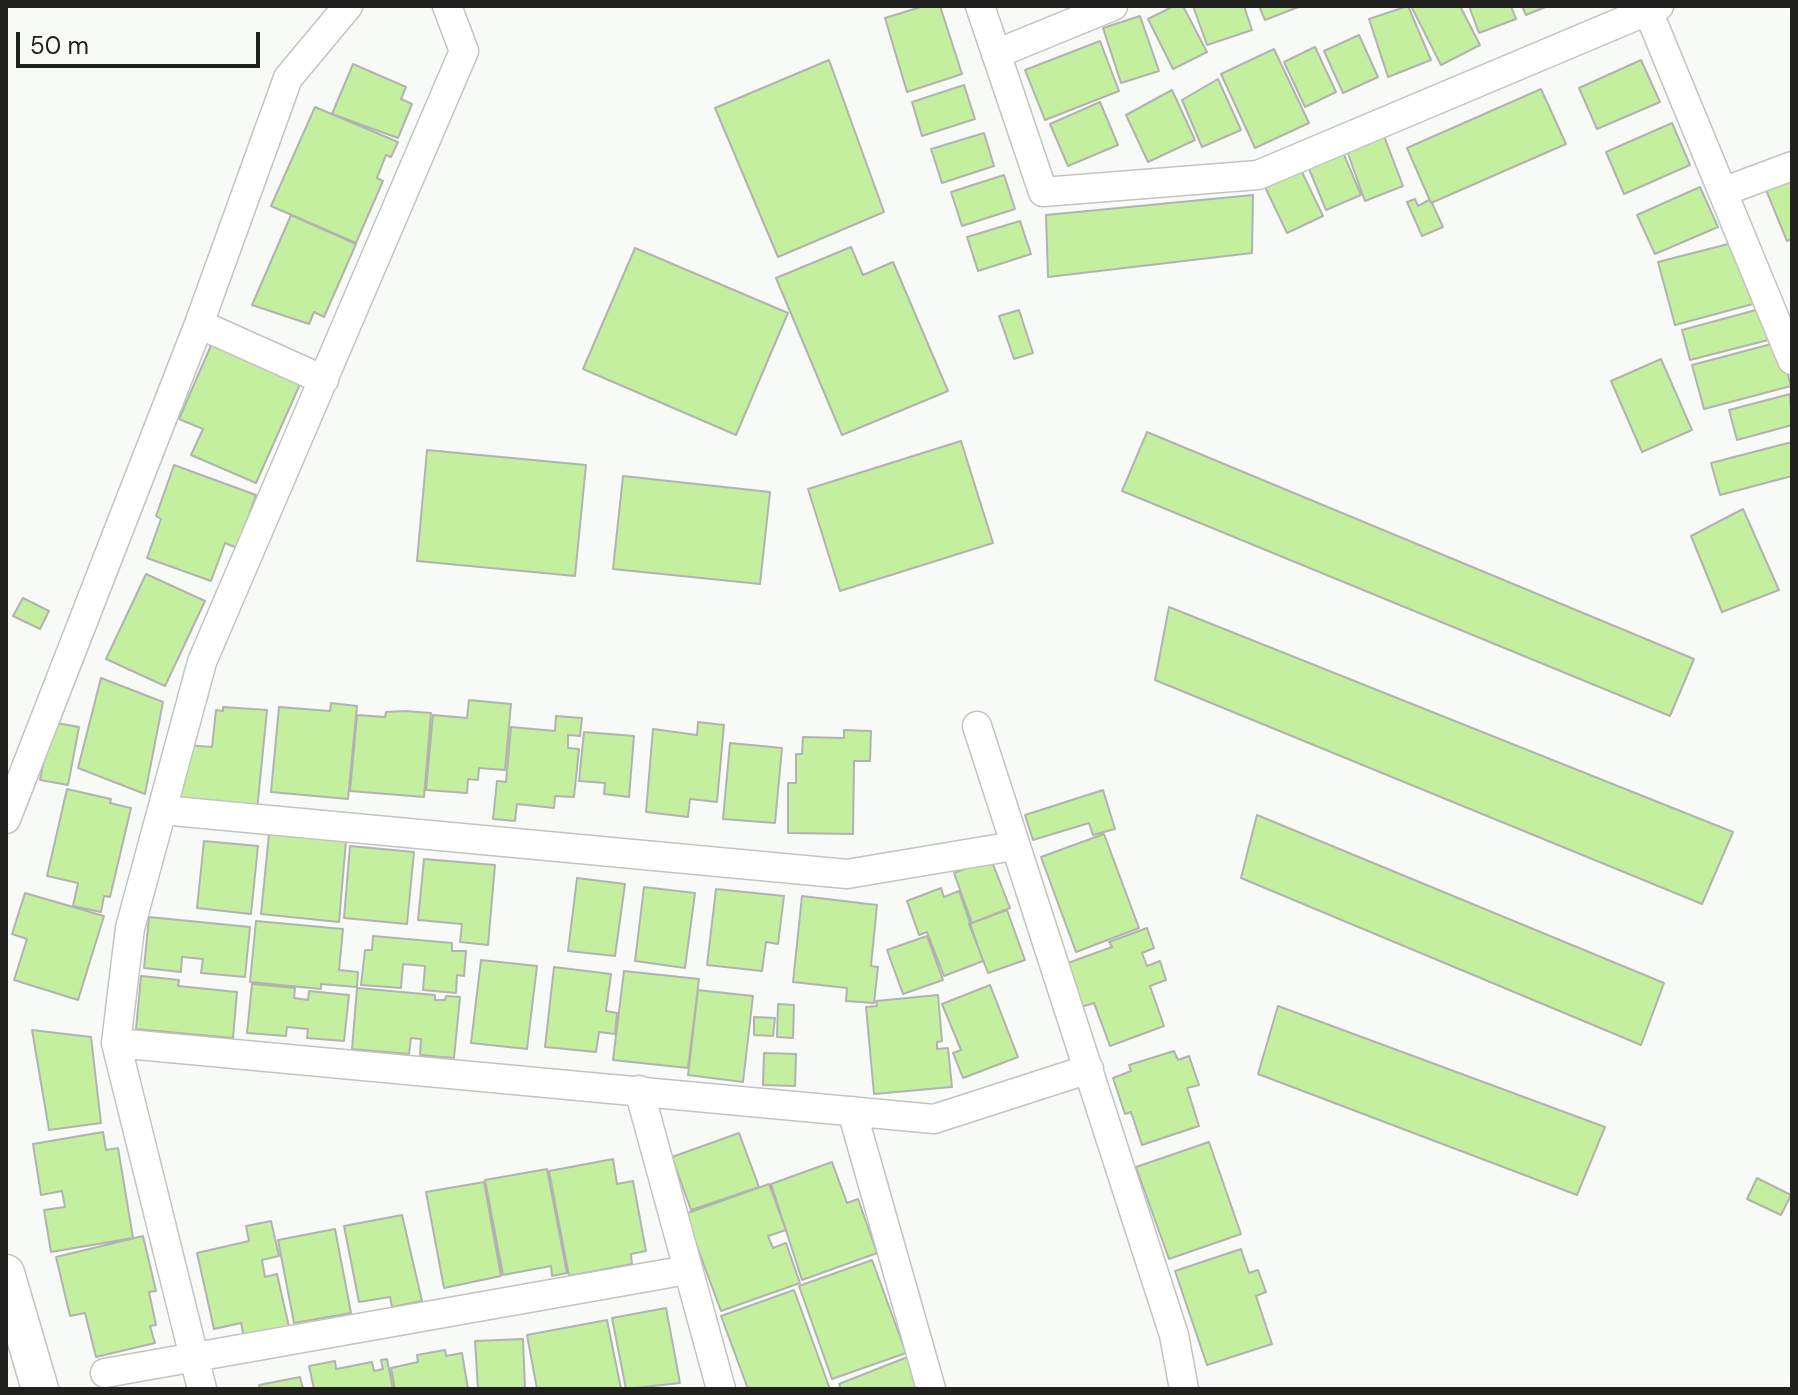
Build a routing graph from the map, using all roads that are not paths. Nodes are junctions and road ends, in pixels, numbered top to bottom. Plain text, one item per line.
1 (348, 6) edge
2 (447, 6) edge
3 (980, 6) edge
4 (1113, 6) edge
5 (1651, 8) edge
6 (996, 54) junction
7 (1792, 166) edge
8 (1725, 191) junction
9 (199, 324) junction
10 (1792, 360) edge
11 (324, 380) junction
12 (977, 726) dead end
13 (162, 810) junction
14 (6, 819) edge
15 (1014, 846) junction
16 (116, 1043) junction
17 (1089, 1069) junction
18 (639, 1090) junction
19 (852, 1111) junction
20 (687, 1270) junction
21 (6, 1273) edge
22 (194, 1358) junction
23 (105, 1373) dead end
24 (40, 1389) edge
25 (202, 1389) edge
26 (721, 1389) edge
27 (931, 1389) edge
28 (1184, 1389) edge

1 - 9 street
2 - 11 street
3 - 6 street
4 - 6 street
5 - 6 street
5 - 8 street
7 - 8 street
8 - 10 street
9 - 11 street
9 - 14 street
11 - 13 street
12 - 15 street
13 - 15 street
13 - 16 street
15 - 17 street
16 - 18 street
16 - 22 street
17 - 19 street
17 - 28 street
18 - 19 street
18 - 20 street
19 - 27 street
20 - 22 street
20 - 26 street
21 - 24 street
22 - 23 street
22 - 25 street

